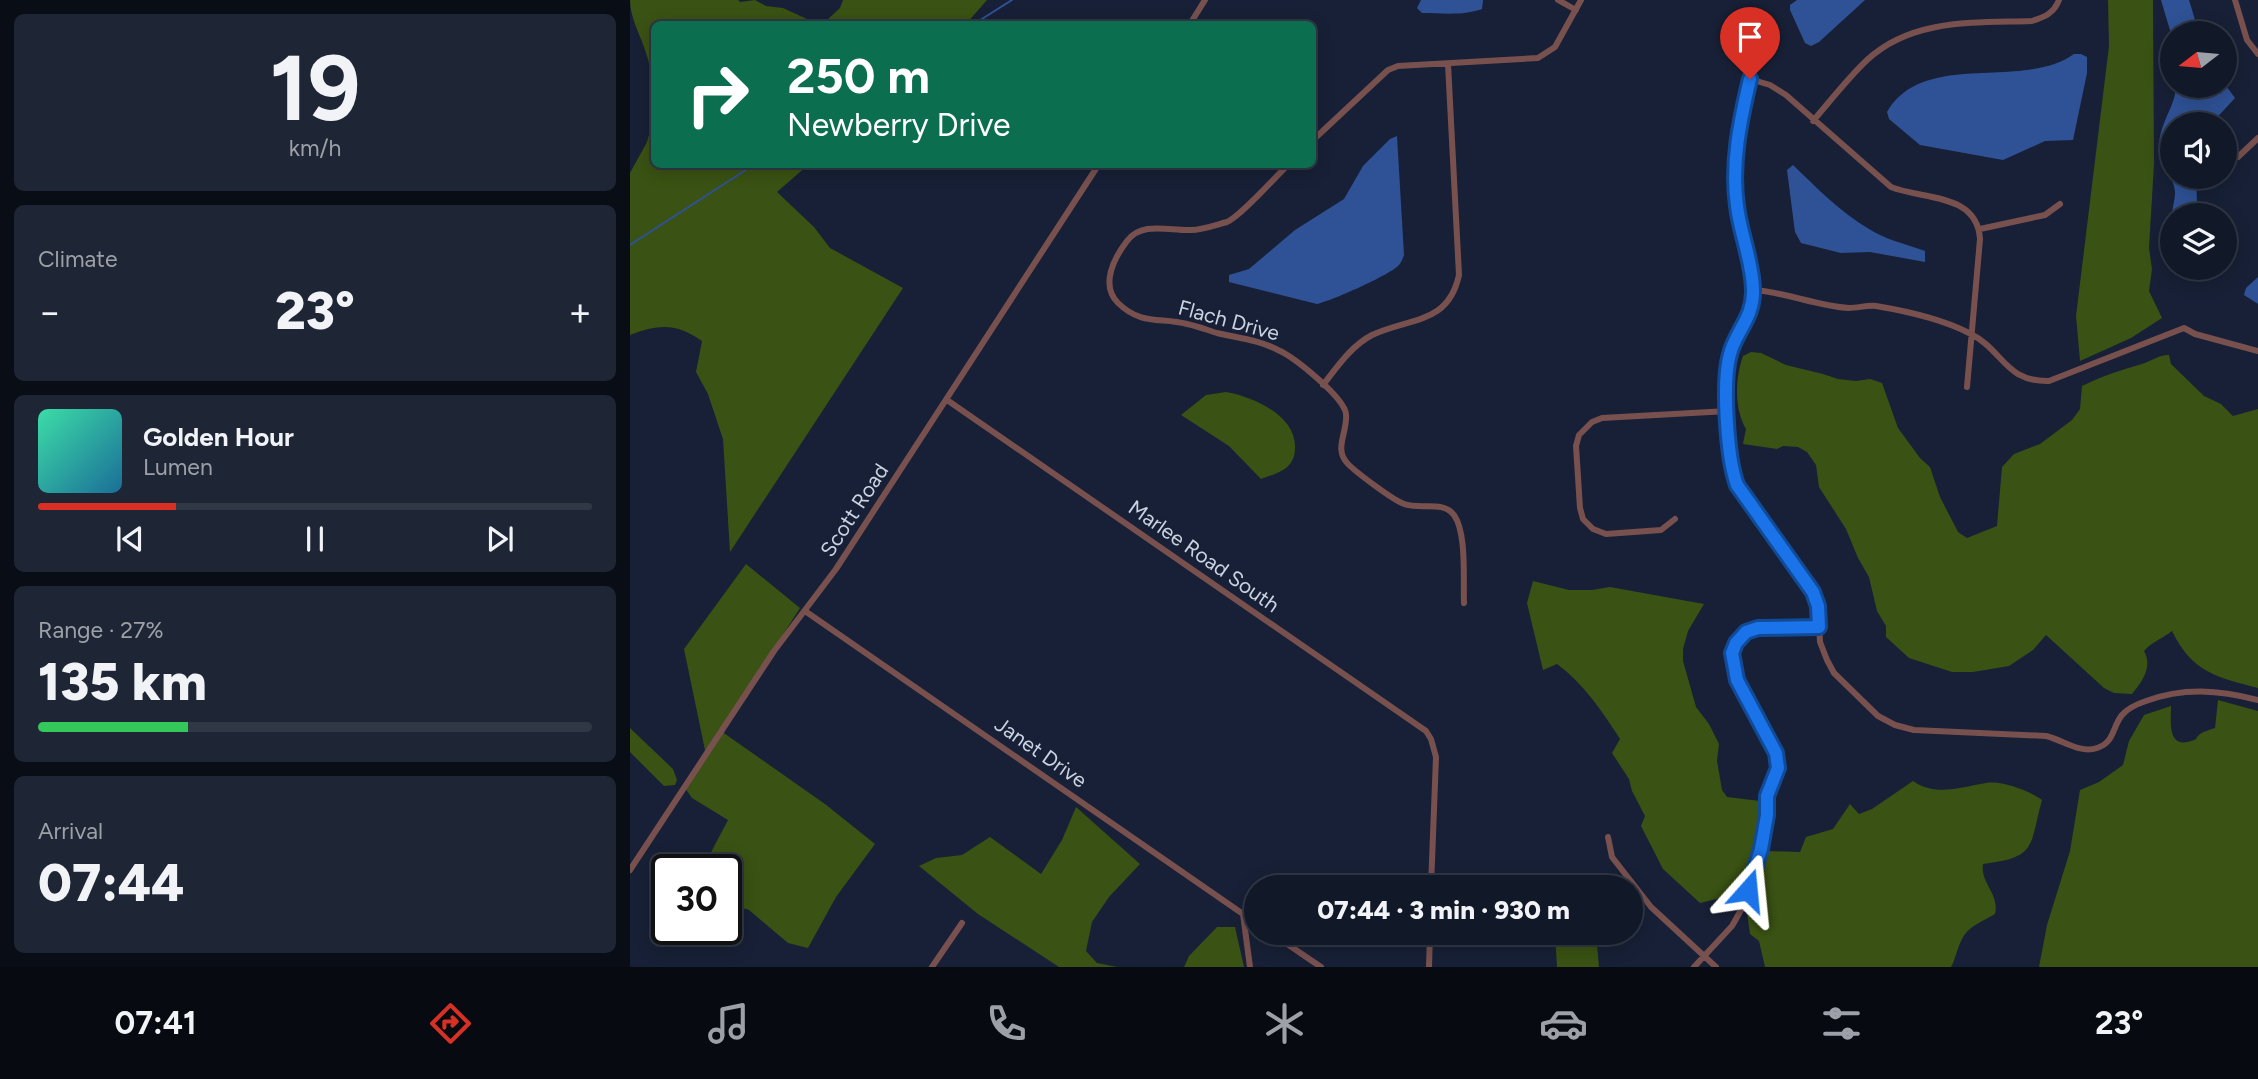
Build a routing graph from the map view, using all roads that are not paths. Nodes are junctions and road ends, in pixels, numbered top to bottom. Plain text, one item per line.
1 (1205, 0) edge
2 (1558, 0) edge
3 (1581, 0) edge
4 (2059, 0) edge
5 (2235, 0) edge
6 (1576, 10) junction
7 (1192, 21) edge
8 (1768, 29) dead end
9 (2258, 54) edge
10 (1448, 64) junction
11 (1750, 79) junction
12 (1813, 121) junction
13 (1316, 137) edge
14 (2258, 138) edge
15 (2237, 157) edge
16 (1097, 168) edge
17 (1285, 168) edge
18 (2060, 204) dead end
19 (1980, 229) junction
20 (1753, 290) junction
21 (1972, 334) junction
22 (2258, 351) edge
23 (1323, 385) junction
24 (1967, 387) dead end
25 (947, 400) junction
26 (1728, 411) junction
27 (1675, 519) dead end
28 (1464, 603) dead end
29 (805, 611) junction
30 (1819, 627) junction
31 (2258, 700) edge
32 (1608, 836) dead end
33 (630, 870) edge
34 (1431, 875) edge
35 (1243, 914) joint
36 (962, 923) dead end
37 (1289, 945) edge
38 (1430, 945) edge
39 (1705, 956) junction
40 (932, 967) edge
41 (1250, 967) edge
42 (1321, 967) edge
43 (1429, 967) edge
44 (1695, 967) edge
45 (1716, 967) edge

1 - 7 street
2 - 6 street
3 - 6 street
4 - 12 street
5 - 9 street
6 - 10 street
8 - 11 street
10 - 13 street
10 - 23 street
11 - 12 street
11 - 20 street
12 - 19 street
14 - 15 street
16 - 25 street, Scott Road
17 - 23 street, Flach Drive
18 - 19 street
19 - 21 street
20 - 21 street
20 - 26 street
21 - 22 street
21 - 24 street
23 - 28 street, Flach Drive
25 - 29 street, Scott Road
25 - 34 street, Marlee Road South
26 - 27 street
26 - 30 street
29 - 33 street, Scott Road
29 - 35 street, Janet Drive
30 - 31 street
30 - 39 street
32 - 39 street
35 - 41 street
36 - 40 street
37 - 42 street
38 - 43 street
39 - 44 street
39 - 45 street

